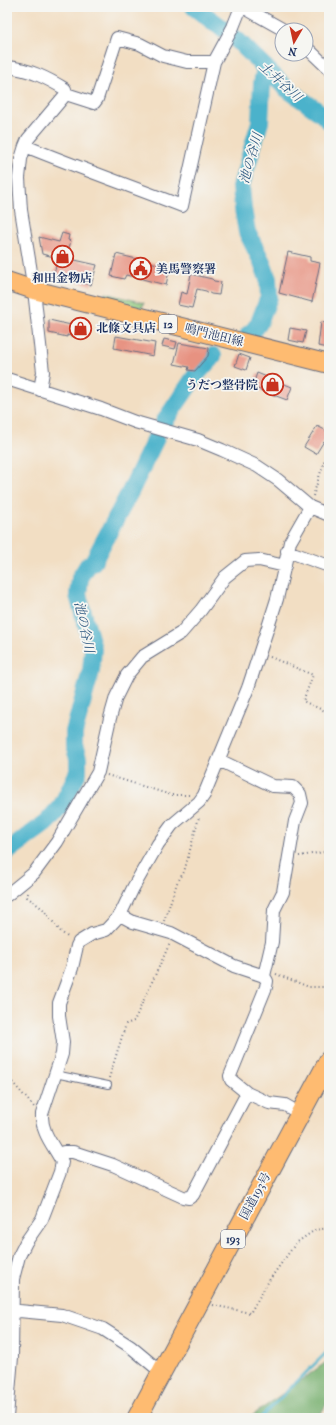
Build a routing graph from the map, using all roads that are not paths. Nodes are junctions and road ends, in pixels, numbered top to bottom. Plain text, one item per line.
1 (242, 7) edge
2 (274, 25) edge
3 (314, 55) edge
4 (214, 62) junction
5 (7, 67) edge
6 (329, 69) edge
7 (66, 94) junction
8 (25, 146) junction
9 (7, 281) edge
10 (34, 290) junction
11 (329, 364) edge
12 (7, 379) edge
13 (40, 390) junction
14 (310, 507) junction
15 (329, 515) edge
16 (287, 551) junction
17 (285, 566) junction
18 (329, 566) edge
19 (219, 760) junction
20 (9, 890) edge
21 (120, 915) junction
22 (265, 973) junction
23 (329, 1060) edge
24 (55, 1074) junction
25 (108, 1083) road end
26 (247, 1093) junction
27 (299, 1113) junction
28 (58, 1154) junction
29 (10, 1315) edge
30 (161, 1372) junction
31 (7, 1417) edge
32 (137, 1418) edge

1 - 2 street
1 - 4 street
3 - 6 street
4 - 7 street
4 - 8 street
5 - 7 street
7 - 8 street
8 - 10 street
9 - 10 main road, 鳴門池田線 / 12
10 - 11 main road, 鳴門池田線 / 12
10 - 13 street
12 - 13 street
13 - 14 street
14 - 15 street
14 - 16 street
16 - 17 street
16 - 18 street
17 - 19 street
17 - 20 street
19 - 21 street
19 - 22 street
21 - 22 street
21 - 24 street
22 - 26 street
23 - 27 highway, 国道193号 / 193
24 - 25 lane
24 - 28 street
26 - 27 street
26 - 28 street
27 - 30 highway, 国道193号 / 193
28 - 29 street
29 - 30 street
29 - 31 street
30 - 32 highway, 国道193号 / 193

